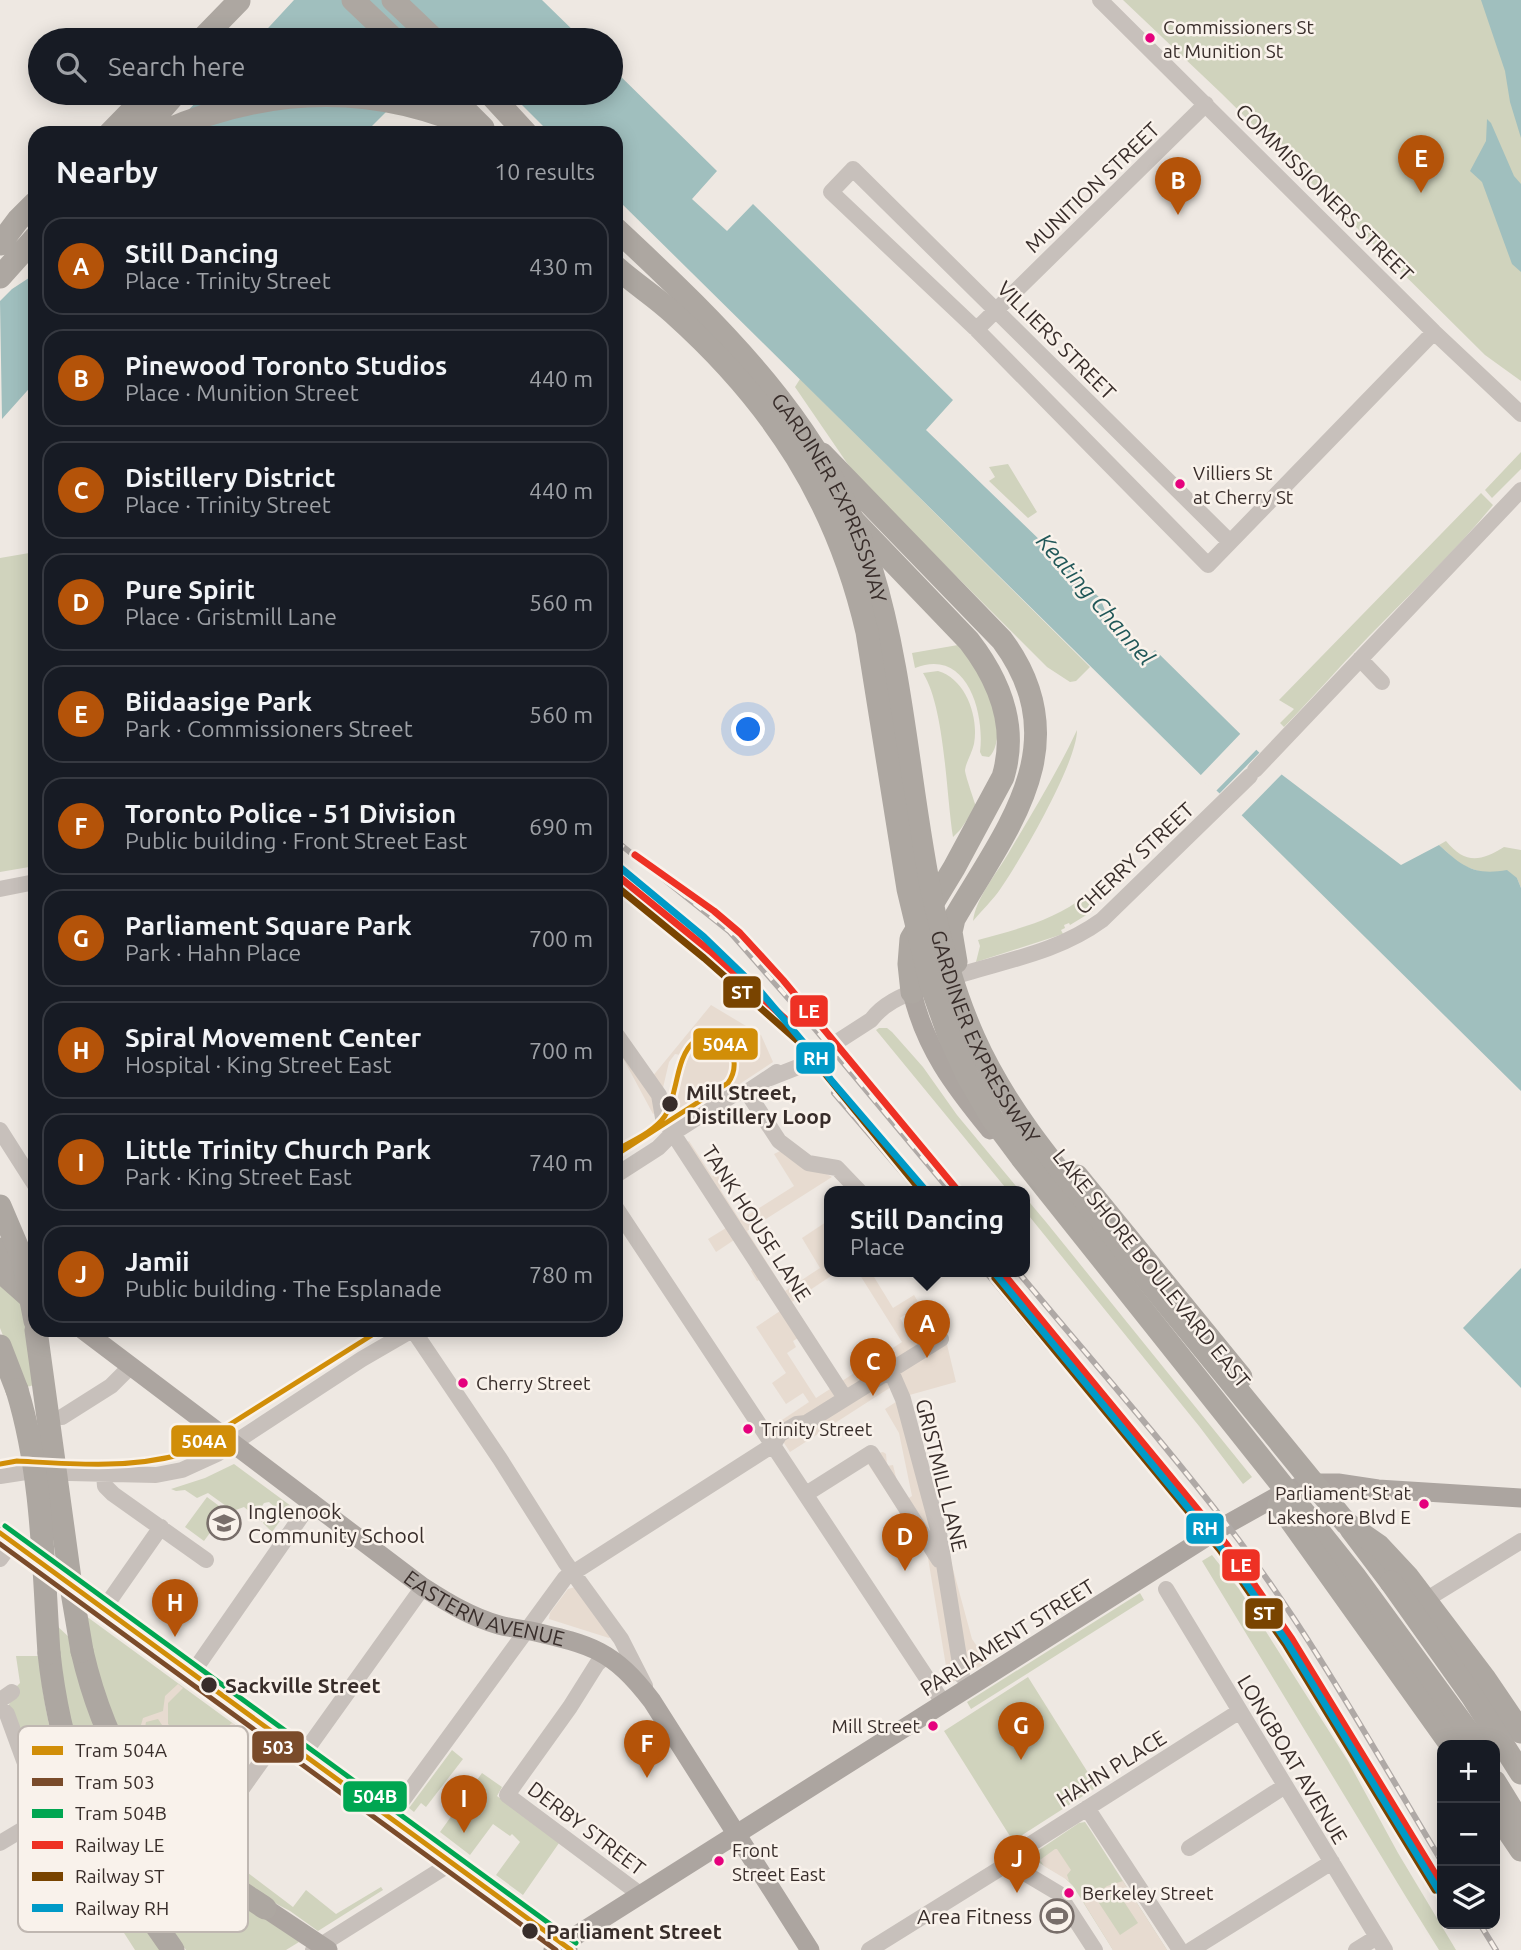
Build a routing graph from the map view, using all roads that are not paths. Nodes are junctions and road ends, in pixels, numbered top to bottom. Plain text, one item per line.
1 (354, 0) edge
2 (393, 0) edge
3 (1100, 0) edge
4 (240, 1) edge
5 (213, 28) edge
6 (226, 28) edge
7 (383, 28) edge
8 (422, 28) edge
9 (1206, 104) junction
10 (137, 105) edge
11 (166, 105) edge
12 (237, 105) edge
13 (406, 105) edge
14 (461, 105) edge
15 (500, 105) edge
16 (117, 126) edge
17 (147, 126) edge
18 (175, 126) edge
19 (469, 126) edge
20 (480, 126) edge
21 (520, 126) edge
22 (28, 211) edge
23 (28, 227) edge
24 (623, 235) edge
25 (623, 235) edge
26 (0, 244) edge
27 (28, 246) edge
28 (0, 256) edge
29 (28, 260) edge
30 (623, 273) edge
31 (623, 274) edge
32 (0, 277) edge
33 (0, 284) edge
34 (997, 309) junction
35 (975, 328) junction
36 (1434, 332) junction
37 (1521, 414) edge
38 (1521, 490) edge
39 (1230, 542) junction
40 (934, 570) junction
41 (956, 626) junction
42 (1360, 659) junction
43 (1382, 682) dead end
44 (28, 883) edge
45 (0, 889) edge
46 (959, 975) junction
47 (912, 992) junction
48 (623, 1044) edge
49 (747, 1092) junction
50 (0, 1130) edge
51 (676, 1137) junction
52 (623, 1170) edge
53 (28, 1174) edge
54 (854, 1186) edge
55 (0, 1206) edge
56 (623, 1219) edge
57 (0, 1249) edge
58 (0, 1271) edge
59 (28, 1274) edge
60 (28, 1285) edge
61 (28, 1296) edge
62 (37, 1337) edge
63 (92, 1337) edge
64 (401, 1337) edge
65 (417, 1337) edge
66 (941, 1339) dead end
67 (0, 1346) edge
68 (131, 1366) junction
69 (890, 1369) junction
70 (845, 1398) junction
71 (62, 1417) dead end
72 (1230, 1420) junction
73 (234, 1443) junction
74 (773, 1445) junction
75 (104, 1474) junction
76 (0, 1476) edge
77 (1327, 1483) junction
78 (1294, 1488) junction
79 (806, 1494) junction
80 (1521, 1498) edge
81 (312, 1501) junction
82 (1346, 1523) junction
83 (161, 1527) junction
84 (1521, 1541) edge
85 (4, 1546) edge
86 (206, 1560) dead end
87 (943, 1568) junction
88 (572, 1573) junction
89 (423, 1587) junction
90 (1166, 1589) dead end
91 (1418, 1605) junction
92 (103, 1611) junction
93 (526, 1630) junction
94 (607, 1655) junction
95 (191, 1675) junction
96 (962, 1676) dead end
97 (652, 1701) junction
98 (944, 1704) junction
99 (0, 1707) edge
100 (1240, 1711) junction
101 (1453, 1712) junction
102 (61, 1726) edge
103 (105, 1726) edge
104 (1512, 1728) edge
105 (278, 1738) junction
106 (1447, 1740) edge
107 (1470, 1740) edge
108 (1474, 1740) edge
109 (18, 1744) edge
110 (1521, 1747) edge
111 (302, 1756) junction
112 (1521, 1773) edge
113 (1500, 1777) edge
114 (248, 1780) edge
115 (1285, 1786) junction
116 (1500, 1790) edge
117 (1087, 1808) junction
118 (1521, 1811) edge
119 (1500, 1818) edge
120 (389, 1819) junction
121 (1521, 1824) edge
122 (18, 1832) edge
123 (738, 1834) junction
124 (0, 1843) edge
125 (1189, 1848) dead end
126 (1521, 1850) edge
127 (1332, 1862) junction
128 (1008, 1863) junction
129 (450, 1864) junction
130 (641, 1895) junction
131 (248, 1896) edge
132 (265, 1908) joint
133 (161, 1932) edge
134 (1381, 1944) edge
135 (320, 1948) edge
136 (561, 1948) edge
137 (173, 1950) edge
138 (810, 1950) edge
139 (869, 1950) edge
140 (1095, 1950) edge
141 (1180, 1950) edge
142 (1191, 1950) edge
143 (1356, 1950) edge

1 - 7 highway
2 - 8 highway
3 - 9 street, COMMISSIONERS STREET
4 - 5 highway
4 - 6 highway
9 - 34 street, MUNITION STREET
9 - 36 street, COMMISSIONERS STREET
10 - 16 highway
11 - 17 highway
12 - 18 highway
13 - 19 highway
14 - 20 highway
15 - 21 highway
22 - 26 highway
23 - 28 highway
24 - 40 highway, LAKE SHORE BOULEVARD EAST
25 - 82 highway, GARDINER EXPRESSWAY, bridge
27 - 32 highway
29 - 33 highway
30 - 72 highway, GARDINER EXPRESSWAY, bridge
31 - 41 highway, LAKE SHORE BOULEVARD EAST
34 - 35 street, MUNITION STREET
34 - 35 street, VILLIERS STREET
34 - 39 street, VILLIERS STREET
35 - 39 street
36 - 37 street, COMMISSIONERS STREET
36 - 39 street
38 - 42 street, CHERRY STREET
40 - 41 highway
40 - 46 highway, LAKE SHORE BOULEVARD EAST
41 - 47 highway, LAKE SHORE BOULEVARD EAST
42 - 43 street
42 - 46 street, CHERRY STREET
44 - 45 street
46 - 47 street, CHERRY STREET
46 - 77 highway, LAKE SHORE BOULEVARD EAST
47 - 49 street, CHERRY STREET
47 - 78 main road, LAKE SHORE BOULEVARD EAST
48 - 51 street, TANK HOUSE LANE
49 - 51 street, CHERRY STREET
49 - 54 street
50 - 53 street
51 - 52 street, CHERRY STREET
51 - 70 street, TANK HOUSE LANE
55 - 60 highway, bridge
56 - 74 street
57 - 59 highway
58 - 61 highway
62 - 103 highway, bridge
63 - 68 main road, EASTERN AVENUE
64 - 73 street
65 - 88 street
66 - 69 street
67 - 102 highway, bridge
68 - 71 street
68 - 73 main road, EASTERN AVENUE
69 - 70 street
69 - 87 street, GRISTMILL LANE
70 - 74 street
72 - 106 highway, bridge
72 - 108 highway, GARDINER EXPRESSWAY, bridge
73 - 75 street
73 - 81 main road, EASTERN AVENUE
74 - 79 street
74 - 88 street
75 - 76 street
75 - 83 street
77 - 78 main road, PARLIAMENT STREET
77 - 80 main road, PARLIAMENT STREET
77 - 91 highway, LAKE SHORE BOULEVARD EAST
78 - 98 main road, PARLIAMENT STREET
78 - 101 highway
79 - 87 street
79 - 98 street
81 - 89 main road, EASTERN AVENUE
81 - 95 street
82 - 104 highway, bridge
82 - 112 highway, GARDINER EXPRESSWAY, bridge
83 - 86 street
83 - 92 street
84 - 91 street
85 - 92 main road
87 - 96 street, GRISTMILL LANE
88 - 93 street
88 - 97 street
89 - 93 main road, EASTERN AVENUE
89 - 111 street
90 - 100 street, LONGBOAT AVENUE
91 - 104 highway, LAKE SHORE BOULEVARD EAST
92 - 95 main road
93 - 94 main road, EASTERN AVENUE
93 - 120 street
94 - 97 main road, EASTERN AVENUE
94 - 130 street, DERBY STREET
95 - 105 main road
97 - 123 main road
98 - 123 main road, PARLIAMENT STREET
99 - 109 street
100 - 115 street, LONGBOAT AVENUE
100 - 117 street, HAHN PLACE
101 - 104 highway
101 - 107 highway
104 - 110 highway
105 - 111 main road
105 - 114 street
111 - 120 main road
113 - 118 highway
115 - 125 street
115 - 127 street, LONGBOAT AVENUE
116 - 121 highway
117 - 128 street, HAHN PLACE
117 - 141 street
119 - 126 highway
120 - 129 main road
122 - 124 street
123 - 130 main road, PARLIAMENT STREET
123 - 138 main road
127 - 134 street, LONGBOAT AVENUE
127 - 142 street
128 - 139 street
128 - 140 street
129 - 135 street
129 - 136 main road
130 - 136 main road, PARLIAMENT STREET
131 - 132 highway, bridge
132 - 135 main road
133 - 137 highway, bridge
134 - 143 street

